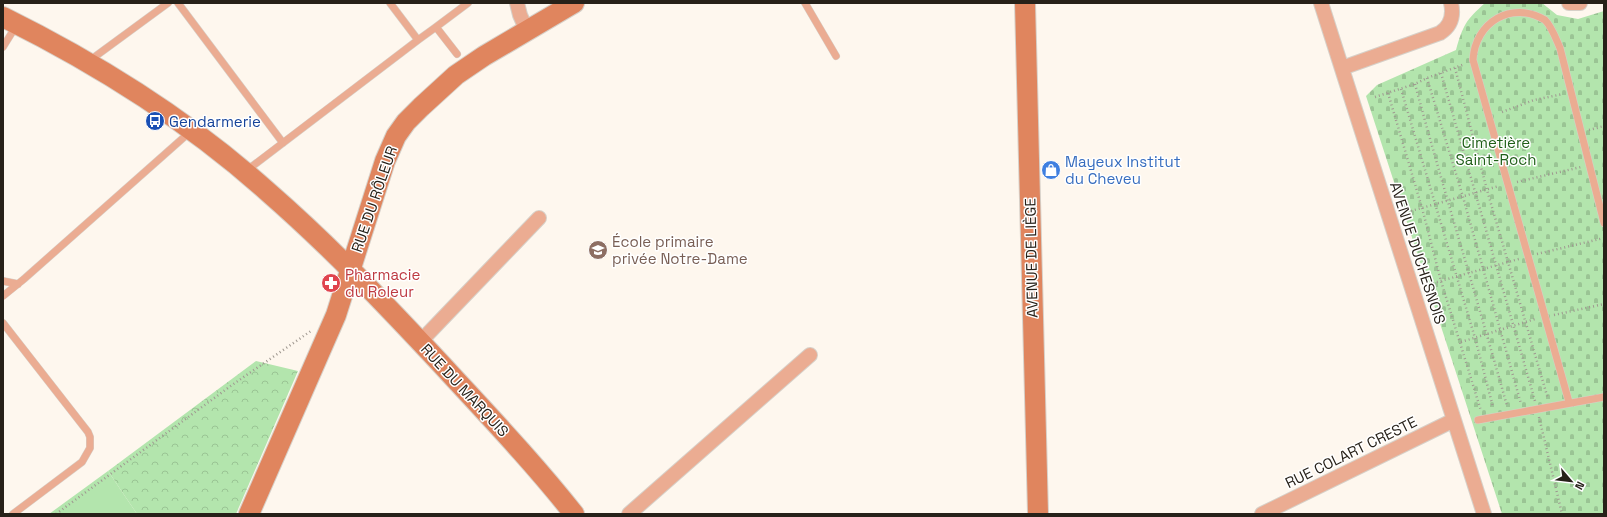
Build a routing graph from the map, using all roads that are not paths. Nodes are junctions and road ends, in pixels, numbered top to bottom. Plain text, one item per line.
1 (168, 3) edge
2 (178, 3) edge
3 (390, 3) edge
4 (468, 3) edge
5 (517, 3) edge
6 (574, 3) edge
7 (805, 3) edge
8 (1025, 3) edge
9 (1321, 3) edge
10 (1450, 3) edge
11 (1569, 3) edge
12 (1580, 3) edge
13 (10, 21) edge
14 (436, 26) junction
15 (527, 31) junction
16 (418, 40) junction
17 (3, 47) edge
18 (457, 54) dead end
19 (836, 56) dead end
20 (87, 62) junction
21 (1342, 68) junction
22 (192, 131) junction
23 (283, 143) junction
24 (244, 172) junction
25 (538, 218) dead end
26 (1604, 224) edge
27 (350, 269) junction
28 (3, 281) edge
29 (18, 284) junction
30 (3, 296) edge
31 (3, 323) edge
32 (420, 342) junction
33 (810, 355) dead end
34 (1604, 397) edge
35 (1569, 402) junction
36 (1454, 420) junction
37 (1481, 420) road end
38 (13, 514) edge
39 (249, 514) edge
40 (574, 514) edge
41 (629, 514) edge
42 (1038, 514) edge
43 (1262, 514) edge
44 (1484, 514) edge

1 - 20 lane
2 - 23 lane
3 - 16 lane
4 - 14 lane
5 - 15 street
6 - 15 main road, RUE DU RÔLEUR
7 - 19 lane
8 - 42 main road, AVENUE DE LIÈGE
9 - 21 street, AVENUE DUCHESNOIS
10 - 21 street
11 - 12 street
13 - 17 lane
13 - 20 main road, RUE DU MARQUIS
14 - 16 lane
14 - 18 lane
15 - 27 main road, RUE DU RÔLEUR
16 - 23 lane
20 - 22 main road, RUE DU MARQUIS
21 - 36 street, AVENUE DUCHESNOIS
22 - 24 main road, RUE DU MARQUIS
22 - 29 lane
23 - 24 lane
24 - 27 main road, RUE DU MARQUIS
25 - 32 street
26 - 35 lane
27 - 32 main road, RUE DU MARQUIS
27 - 39 main road, RUE DU RÔLEUR
28 - 29 lane
29 - 30 lane
31 - 38 lane
32 - 40 main road, RUE DU MARQUIS
33 - 41 street
34 - 35 lane
35 - 37 lane
36 - 43 street, RUE COLART CRESTE
36 - 44 street, AVENUE DUCHESNOIS

